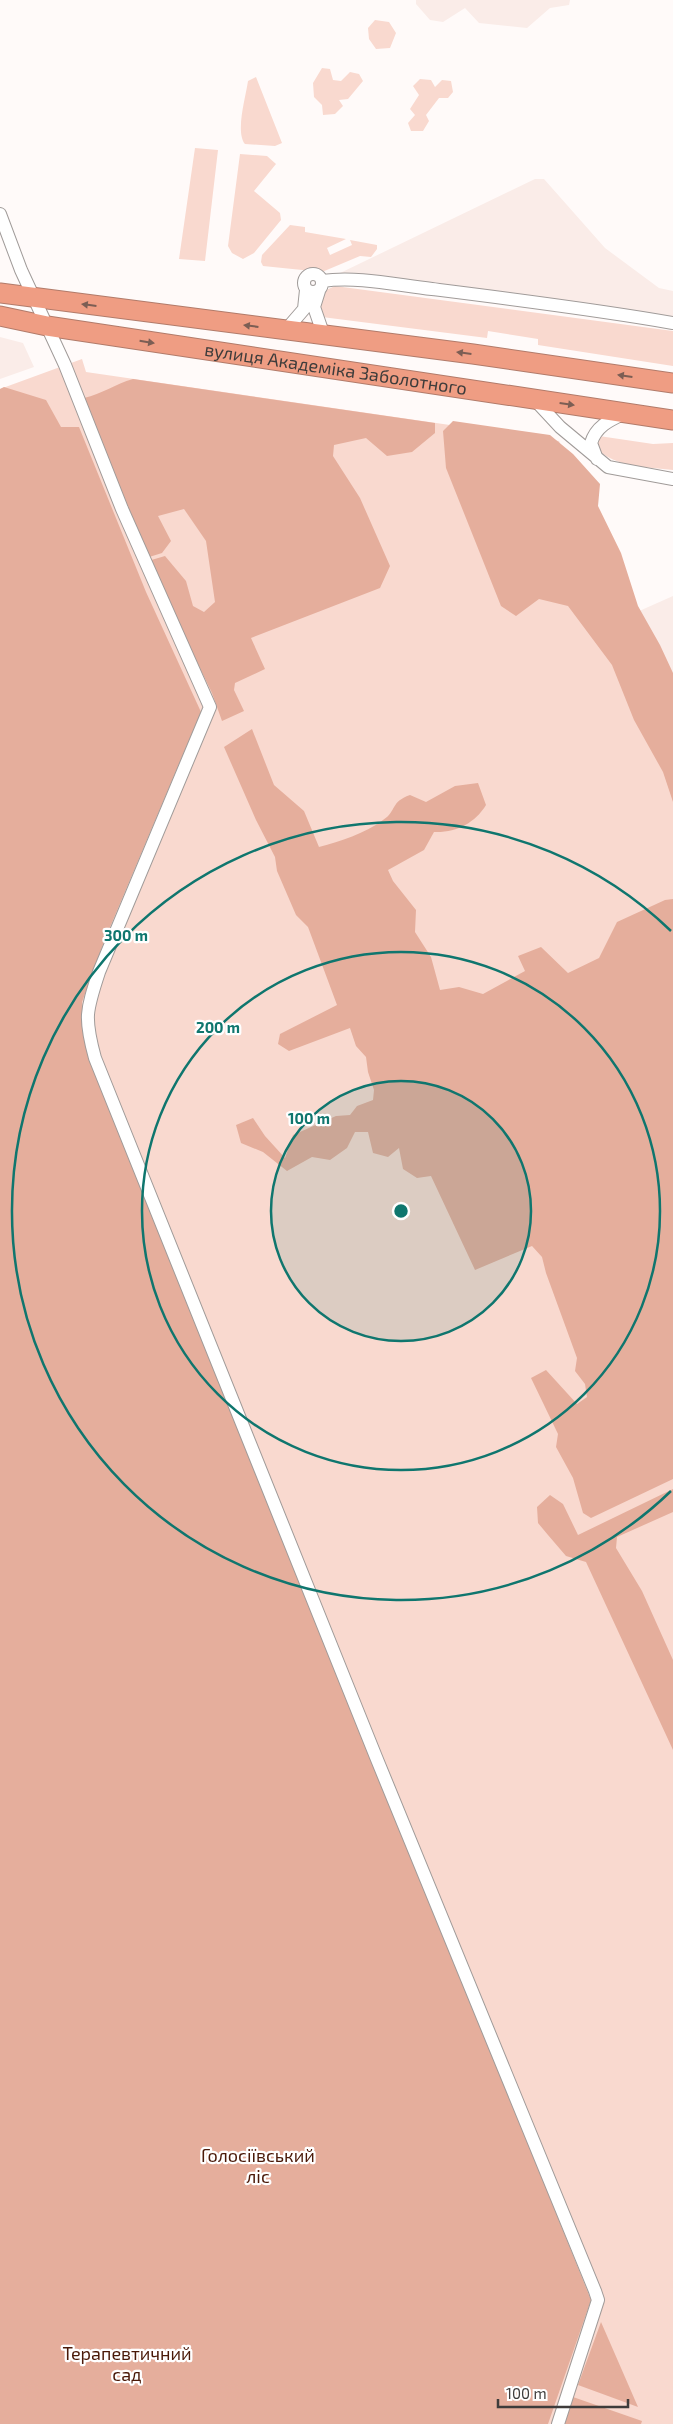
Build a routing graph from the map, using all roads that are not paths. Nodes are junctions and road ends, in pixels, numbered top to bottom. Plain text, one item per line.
1 (0, 214) edge
2 (316, 287) junction
3 (0, 293) edge
4 (34, 298) junction
5 (0, 316) edge
6 (673, 322) edge
7 (47, 326) junction
8 (285, 331) junction
9 (324, 336) junction
10 (673, 383) edge
11 (534, 399) junction
12 (626, 412) junction
13 (673, 420) edge
14 (598, 461) junction
15 (673, 479) edge
16 (558, 2424) edge

1 - 4 street
2 - 6 street
2 - 8 street
2 - 9 street
3 - 4 highway, вулиця Академіка Заболотного
4 - 7 street
8 -> 4 highway, вулиця Академіка Заболотного
5 - 7 highway, вулиця Академіка Заболотного
7 -> 11 highway, вулиця Академіка Заболотного
7 - 16 street
8 - 9 highway, вулиця Академіка Заболотного
10 -> 9 highway, вулиця Академіка Заболотного
11 -> 12 highway, вулиця Академіка Заболотного
11 - 14 street
12 - 13 highway, вулиця Академіка Заболотного
12 - 14 street
14 - 15 street

